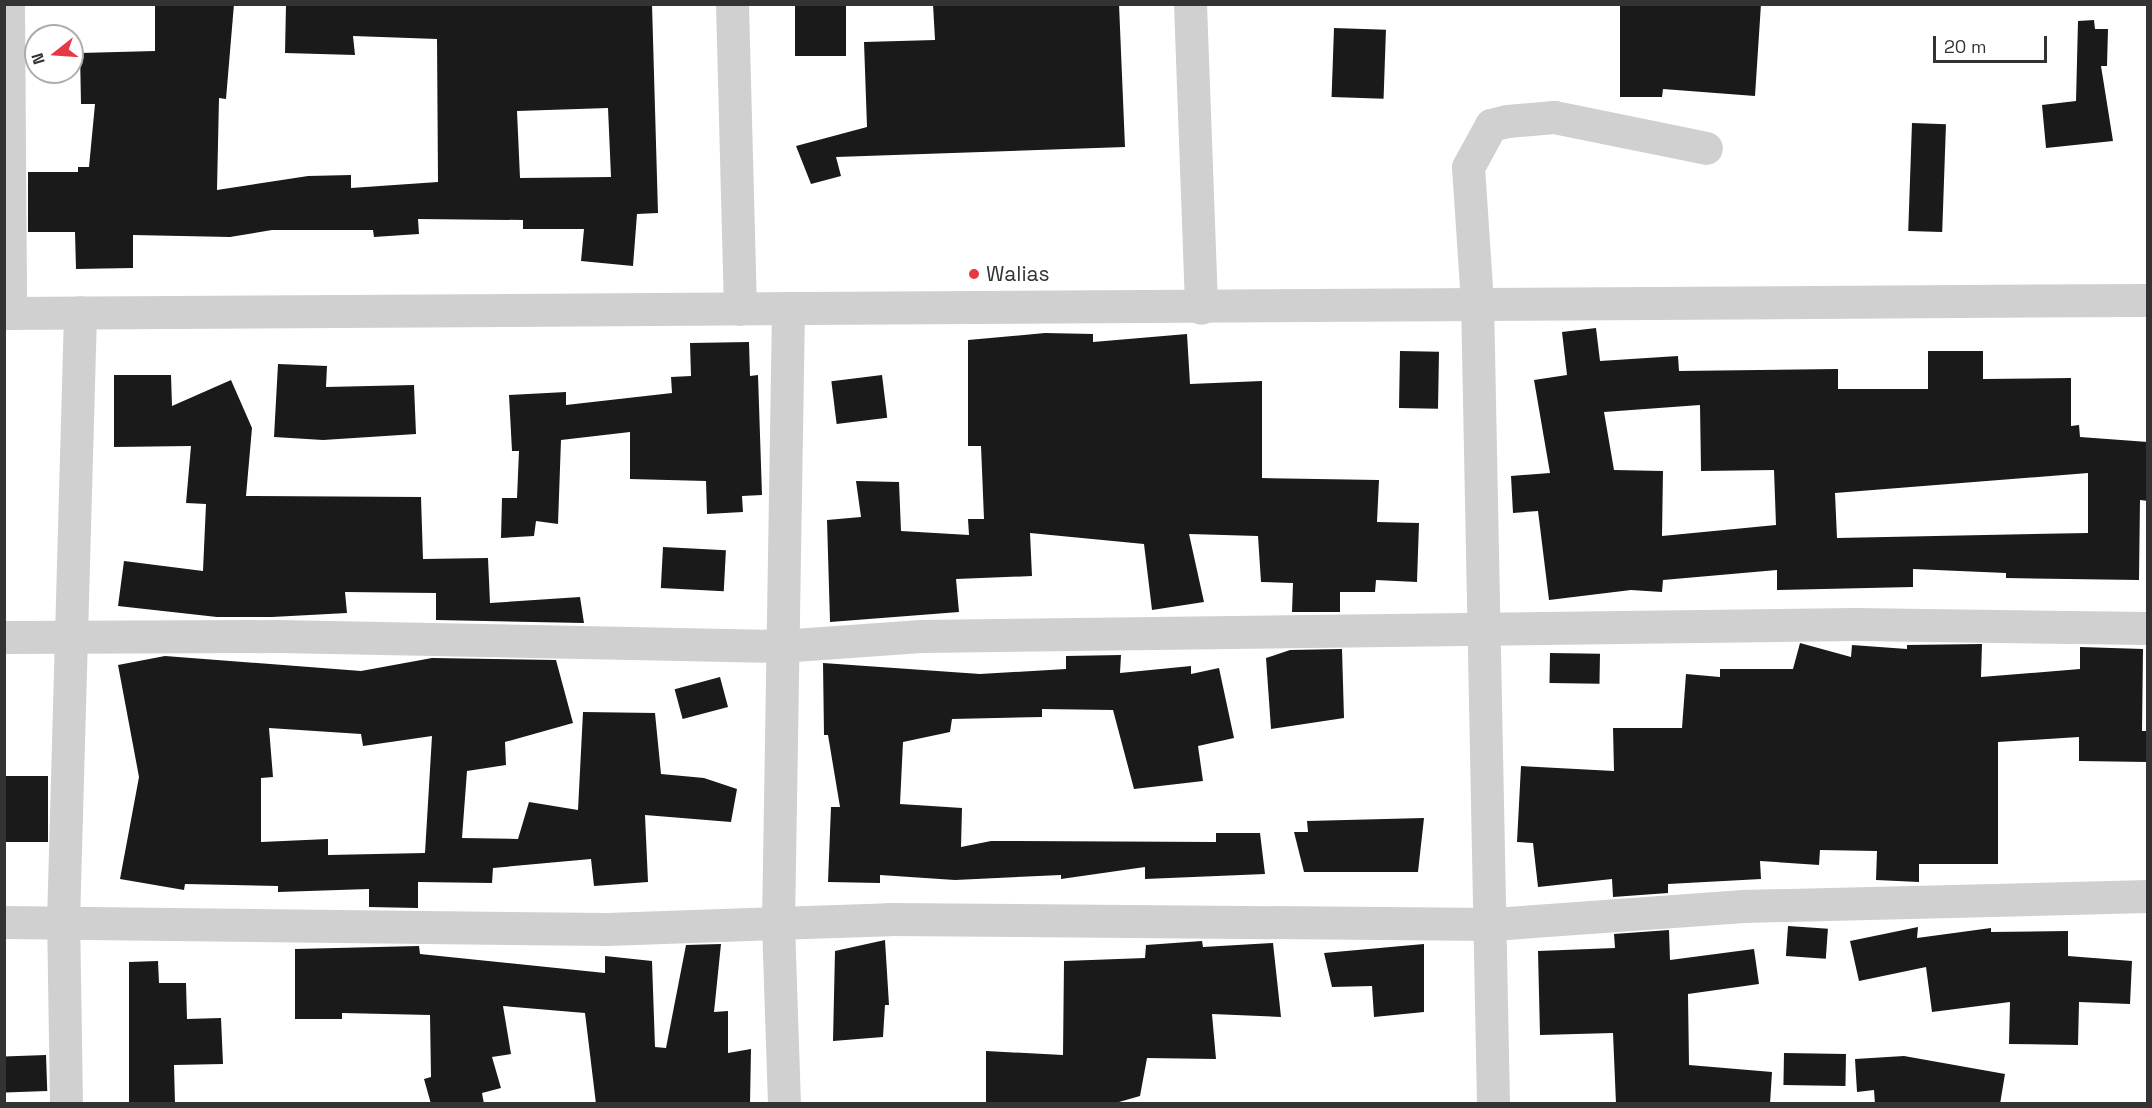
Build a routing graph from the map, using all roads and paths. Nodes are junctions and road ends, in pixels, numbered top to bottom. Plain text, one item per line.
1 (8, 4) edge
2 (732, 4) edge
3 (1190, 4) edge
4 (1706, 148) dead end
5 (2148, 300) edge
6 (1477, 302) junction
7 (788, 308) junction
8 (1201, 308) junction
9 (740, 309) junction
10 (80, 312) junction
11 (7, 313) edge
12 (2148, 628) edge
13 (1486, 630) junction
14 (72, 636) junction
15 (4, 637) edge
16 (780, 646) junction
17 (2148, 896) edge
18 (4, 922) edge
19 (63, 922) junction
20 (1493, 924) junction
21 (778, 925) junction
22 (66, 1104) edge
23 (784, 1104) edge
24 (1493, 1104) edge

1 - 11 street
2 - 9 street
3 - 8 street
4 - 6 street
5 - 6 street
6 - 8 street
6 - 13 street
7 - 8 street
7 - 9 street
7 - 16 street
9 - 10 street
10 - 11 street
10 - 14 street
12 - 13 street
13 - 16 street
13 - 20 street
14 - 15 street
14 - 16 street
14 - 19 street
16 - 21 street
17 - 20 street
18 - 19 street
19 - 21 street
19 - 22 street
20 - 21 street
20 - 24 street
21 - 23 street

